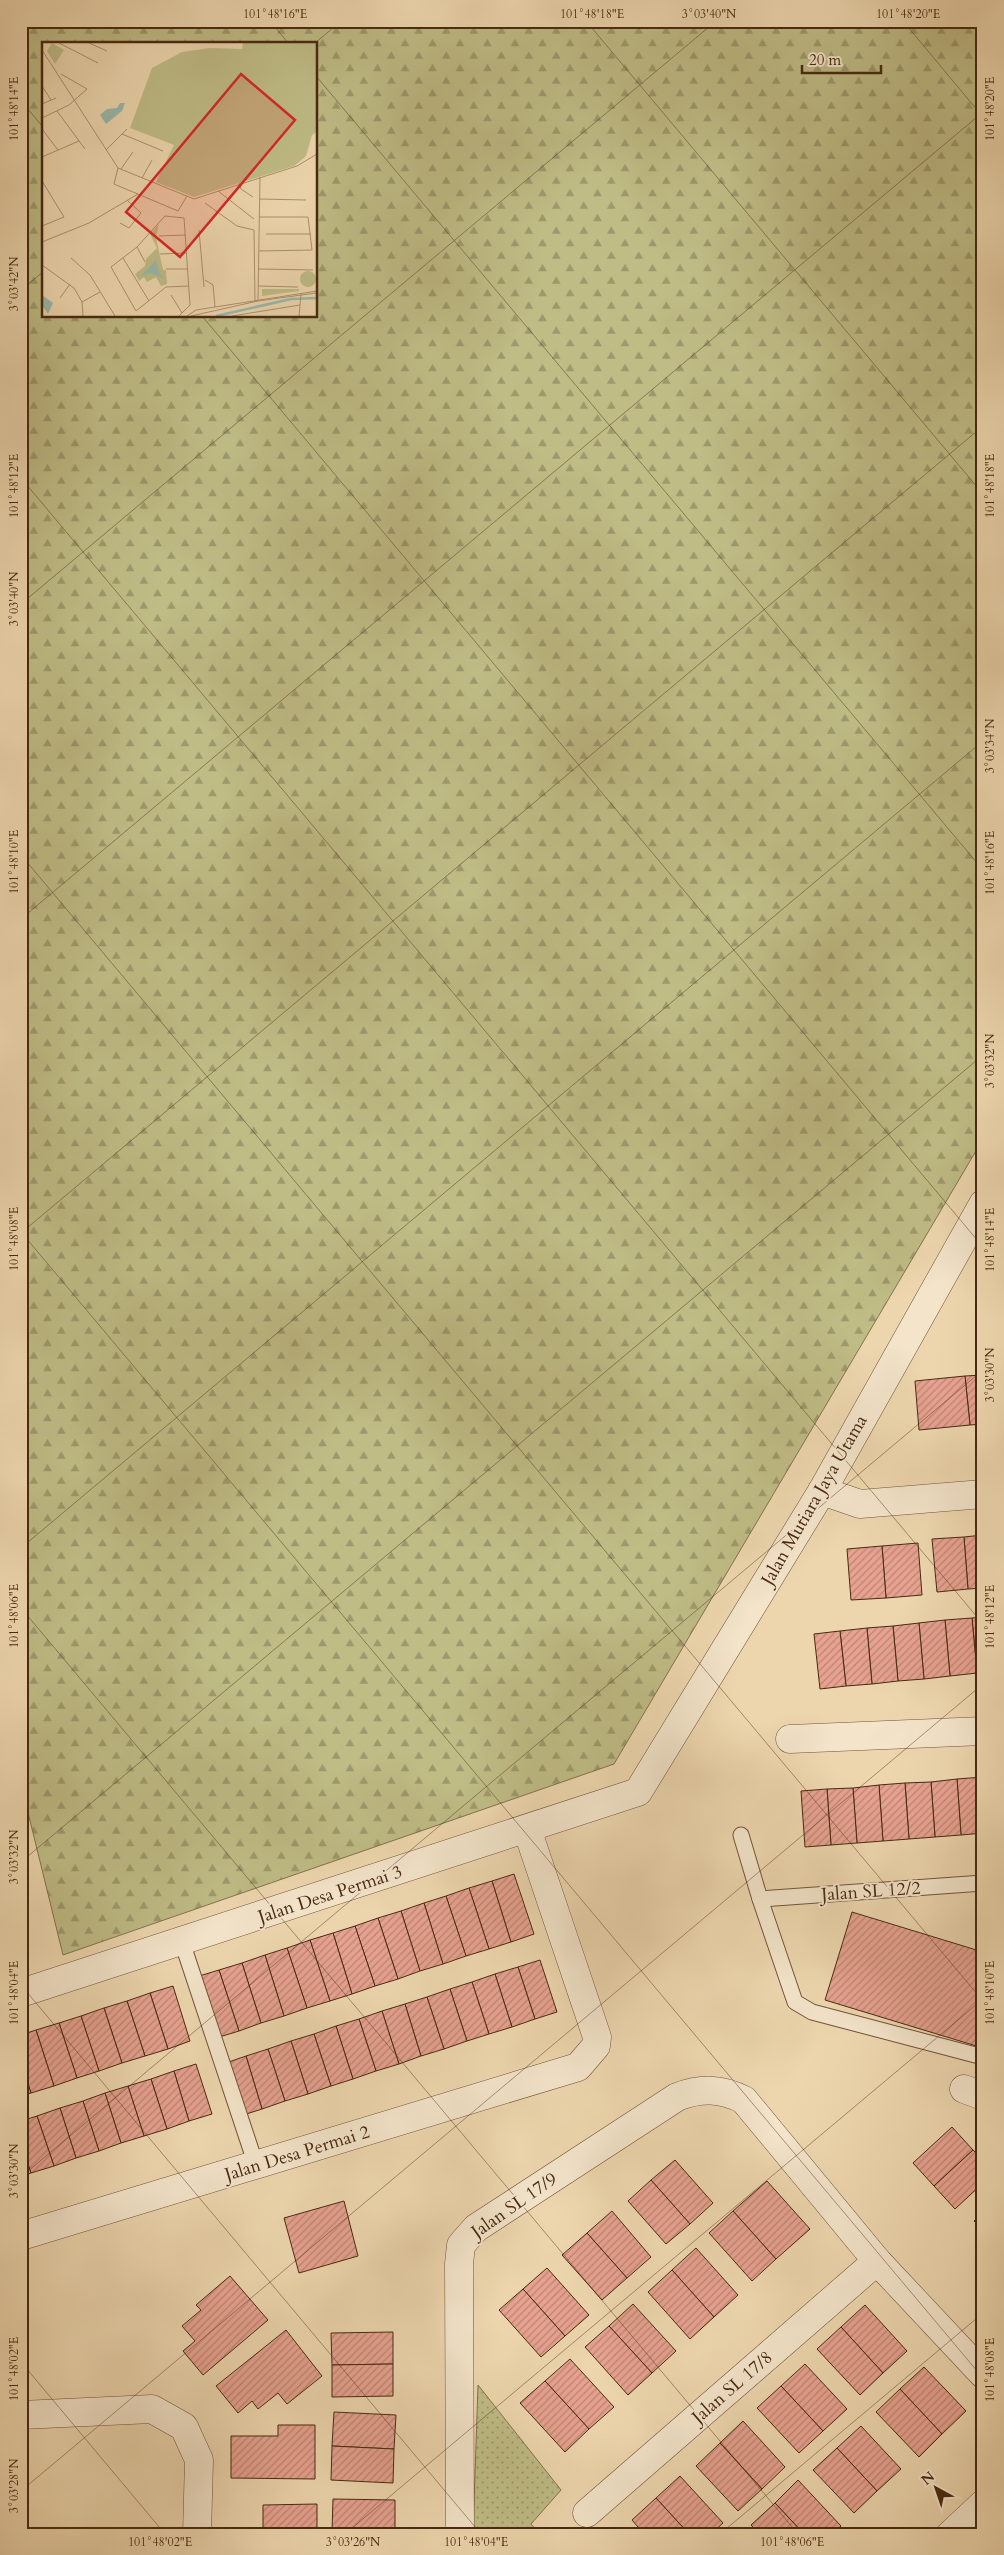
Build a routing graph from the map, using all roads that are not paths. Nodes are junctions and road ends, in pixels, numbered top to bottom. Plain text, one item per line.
1 (982, 1205) edge
2 (822, 1491) junction
3 (983, 1494) edge
4 (983, 1731) edge
5 (790, 1739) dead end
6 (638, 1792) joint
7 (527, 1829) junction
8 (742, 1835) dead end
9 (983, 1883) edge
10 (760, 1899) junction
11 (182, 1942) junction
12 (21, 1993) edge
13 (983, 2058) edge
14 (256, 2165) junction
15 (21, 2236) edge
16 (877, 2261) junction
17 (983, 2374) edge
18 (21, 2415) edge
19 (983, 2504) edge
20 (587, 2513) dead end
21 (197, 2534) edge
22 (460, 2534) edge
23 (951, 2534) edge

1 - 2 street, Jalan Mutiara Jaya Utama
2 - 3 street
2 - 6 street, Jalan Mutiara Jaya Utama
4 - 5 street
6 - 7 street, Jalan Desa Permai 3
7 - 11 street, Jalan Desa Permai 3
7 - 14 street, Jalan Desa Permai 2
8 - 10 lane
9 - 10 lane, Jalan SL 12/2
10 - 13 lane
11 - 12 street, Jalan Desa Permai 3
11 - 14 lane
14 - 15 street, Jalan Desa Permai 2
16 - 17 street
16 - 20 street, Jalan SL 17/8
16 - 22 street, Jalan SL 17/9
18 - 21 street
19 - 23 street

